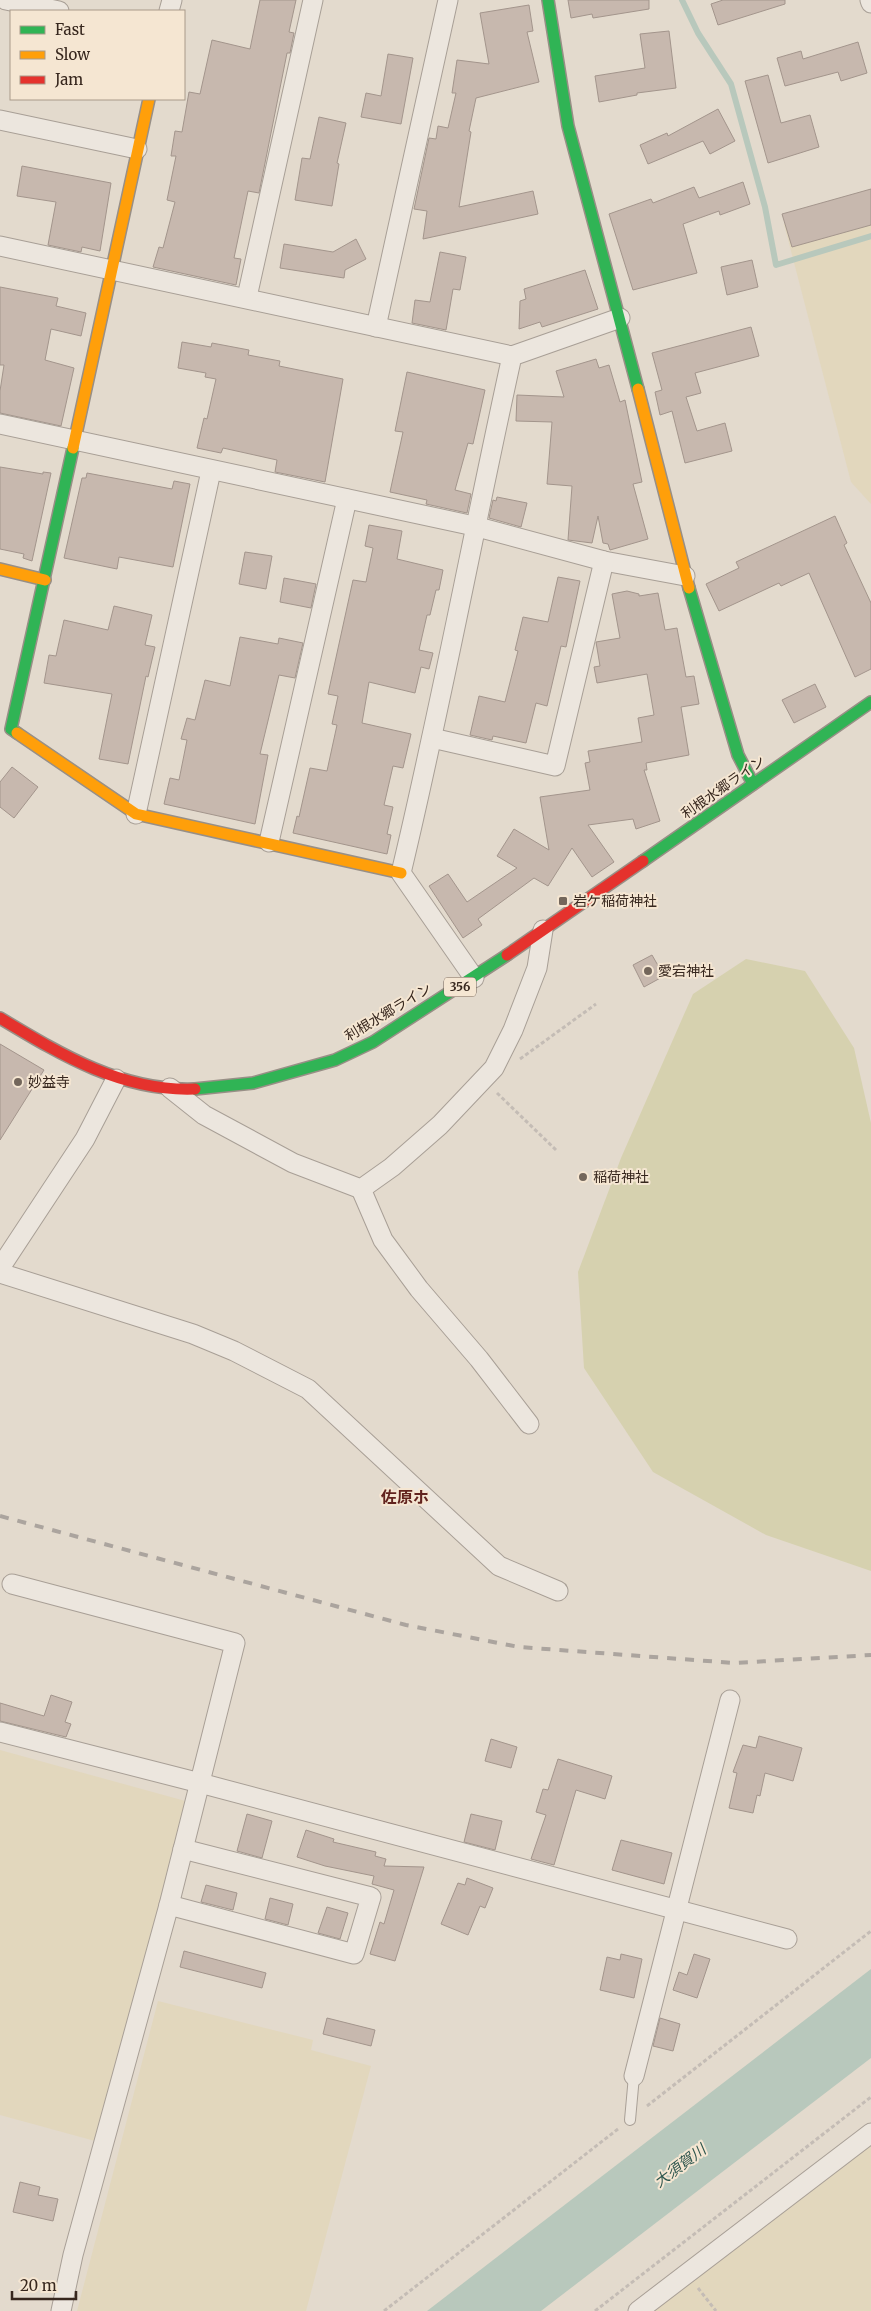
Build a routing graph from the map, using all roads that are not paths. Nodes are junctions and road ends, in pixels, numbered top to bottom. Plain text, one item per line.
1 (6, 0) edge
2 (313, 0) edge
3 (448, 0) edge
4 (548, 0) edge
5 (53, 10) edge
6 (149, 100) edge
7 (0, 120) edge
8 (137, 149) junction
9 (0, 246) edge
10 (111, 270) junction
11 (247, 297) junction
12 (620, 318) junction
13 (376, 327) junction
14 (512, 356) junction
15 (0, 424) edge
16 (76, 439) junction
17 (211, 470) junction
18 (347, 499) junction
19 (474, 526) junction
20 (604, 562) junction
21 (0, 569) edge
22 (685, 576) junction
23 (45, 580) junction
24 (871, 702) edge
25 (432, 738) junction
26 (753, 784) junction
27 (136, 814) junction
28 (269, 842) junction
29 (401, 873) junction
30 (543, 930) junction
31 (474, 978) junction
32 (0, 1018) edge
33 (116, 1079) junction
34 (170, 1088) junction
35 (361, 1189) junction
36 (0, 1268) edge
37 (0, 1273) edge
38 (530, 1424) dead end
39 (12, 1584) dead end
40 (558, 1591) dead end
41 (730, 1700) dead end
42 (0, 1732) edge
43 (200, 1783) junction
44 (183, 1849) junction
45 (169, 1905) junction
46 (677, 1909) junction
47 (787, 1939) dead end
48 (634, 2076) joint
49 (630, 2120) dead end
50 (871, 2133) edge
51 (61, 2311) edge
52 (638, 2311) edge

1 - 5 street
2 - 11 street
3 - 13 street
4 - 12 main road
6 - 8 main road
7 - 8 street
8 - 10 main road
9 - 10 street
10 - 11 street
10 - 16 main road
11 - 13 street
12 - 14 street
12 - 22 main road
13 - 14 street
14 - 19 street
15 - 16 street
16 - 17 street
16 - 23 main road
17 - 18 street
17 - 27 street
18 - 19 street
18 - 28 street
19 - 20 street
19 - 25 street
20 - 22 street
20 - 25 street
21 - 23 main road
22 - 26 main road
23 - 27 main road
24 - 26 main road, 利根水郷ライン / 356
25 - 29 street
26 - 30 main road, 利根水郷ライン / 356
27 - 28 main road
28 - 29 main road
29 - 31 street
30 - 31 main road, 利根水郷ライン / 356
30 - 35 street
31 - 34 main road, 利根水郷ライン / 356
32 - 33 main road, 利根水郷ライン / 356
33 - 34 main road, 利根水郷ライン / 356
33 - 36 street
34 - 35 street
35 - 38 street
37 - 40 street
39 - 43 street
41 - 46 street
42 - 43 street
43 - 44 street
43 - 46 street
44 - 45 street
44 - 45 street
45 - 51 street
46 - 47 street
46 - 48 street
48 - 49 lane
50 - 52 street

